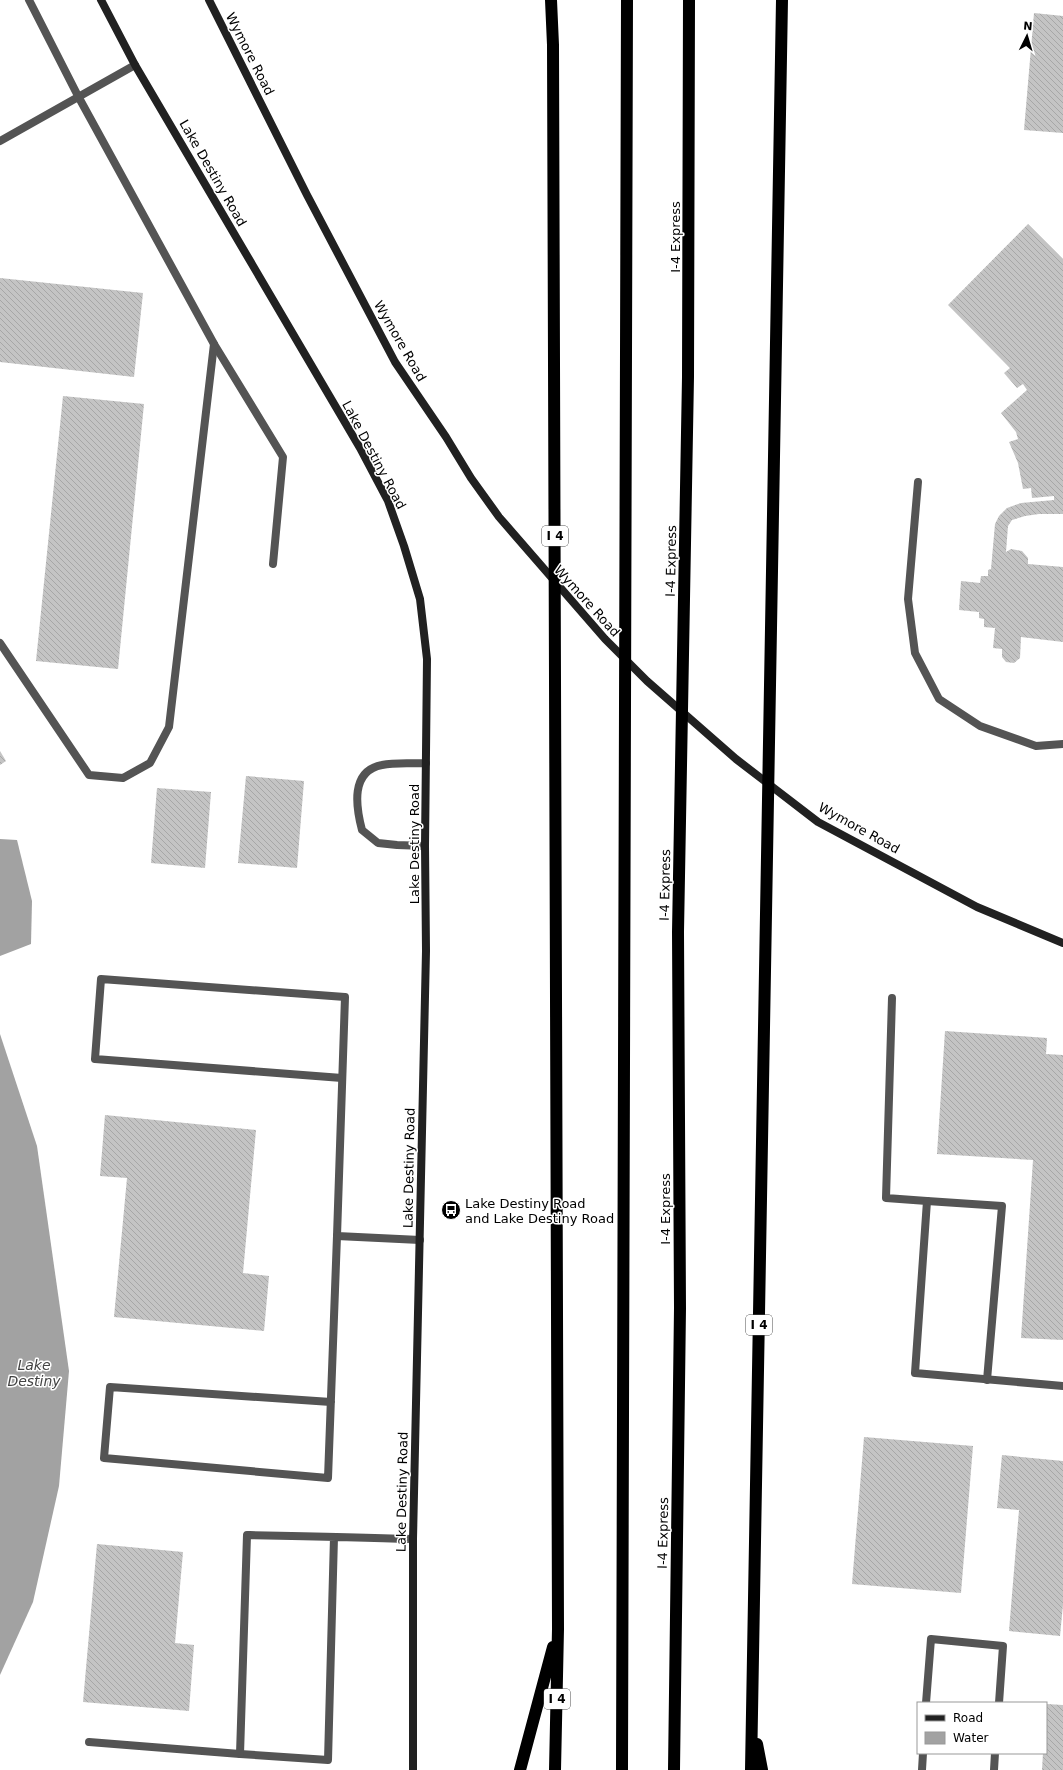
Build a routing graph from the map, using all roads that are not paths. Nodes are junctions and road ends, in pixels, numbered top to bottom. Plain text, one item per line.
1 (29, 0) edge
2 (101, 0) edge
3 (209, 0) edge
4 (551, 0) edge
5 (627, 0) edge
6 (689, 0) edge
7 (782, 0) edge
8 (135, 65) junction
9 (78, 96) junction
10 (0, 141) edge
11 (214, 344) junction
12 (918, 482) dead end
13 (273, 564) dead end
14 (0, 644) edge
15 (1063, 744) edge
16 (426, 763) junction
17 (425, 846) junction
18 (1063, 943) edge
19 (892, 998) dead end
20 (342, 1078) junction
21 (927, 1201) junction
22 (337, 1236) junction
23 (420, 1240) junction
24 (987, 1380) junction
25 (1063, 1386) edge
26 (331, 1402) junction
27 (334, 1537) junction
28 (413, 1539) junction
29 (558, 1628) junction
30 (926, 1702) edge
31 (999, 1702) edge
32 (752, 1720) junction
33 (89, 1742) dead end
34 (240, 1754) junction
35 (923, 1754) edge
36 (995, 1754) edge
37 (413, 1770) edge
38 (520, 1770) edge
39 (555, 1770) edge
40 (622, 1770) edge
41 (674, 1770) edge
42 (751, 1770) edge
43 (762, 1770) edge
44 (922, 1770) edge
45 (994, 1770) edge

1 - 9 lane
2 - 8 street, Lake Destiny Road
3 - 18 street, Wymore Road
4 - 29 highway, I 4
5 - 40 highway
6 - 41 highway, I-4 Express
7 - 32 highway, I 4
8 - 9 lane
8 - 16 street, Lake Destiny Road
9 - 10 lane
9 - 11 lane
11 - 13 lane
11 - 14 lane
12 - 15 lane
16 - 17 street, Lake Destiny Road
16 - 17 lane
17 - 23 street, Lake Destiny Road
19 - 21 lane
20 - 20 lane
20 - 22 lane
21 - 24 lane
21 - 24 lane
22 - 23 lane
22 - 26 lane
23 - 28 street, Lake Destiny Road
24 - 25 lane
26 - 26 lane
27 - 28 lane
27 - 34 lane
27 - 34 lane
28 - 37 street, Lake Destiny Road
29 - 38 highway
29 - 39 highway, I 4
30 - 31 lane
32 - 42 highway, I 4
32 - 43 highway
33 - 34 lane
35 - 44 lane
36 - 45 lane

